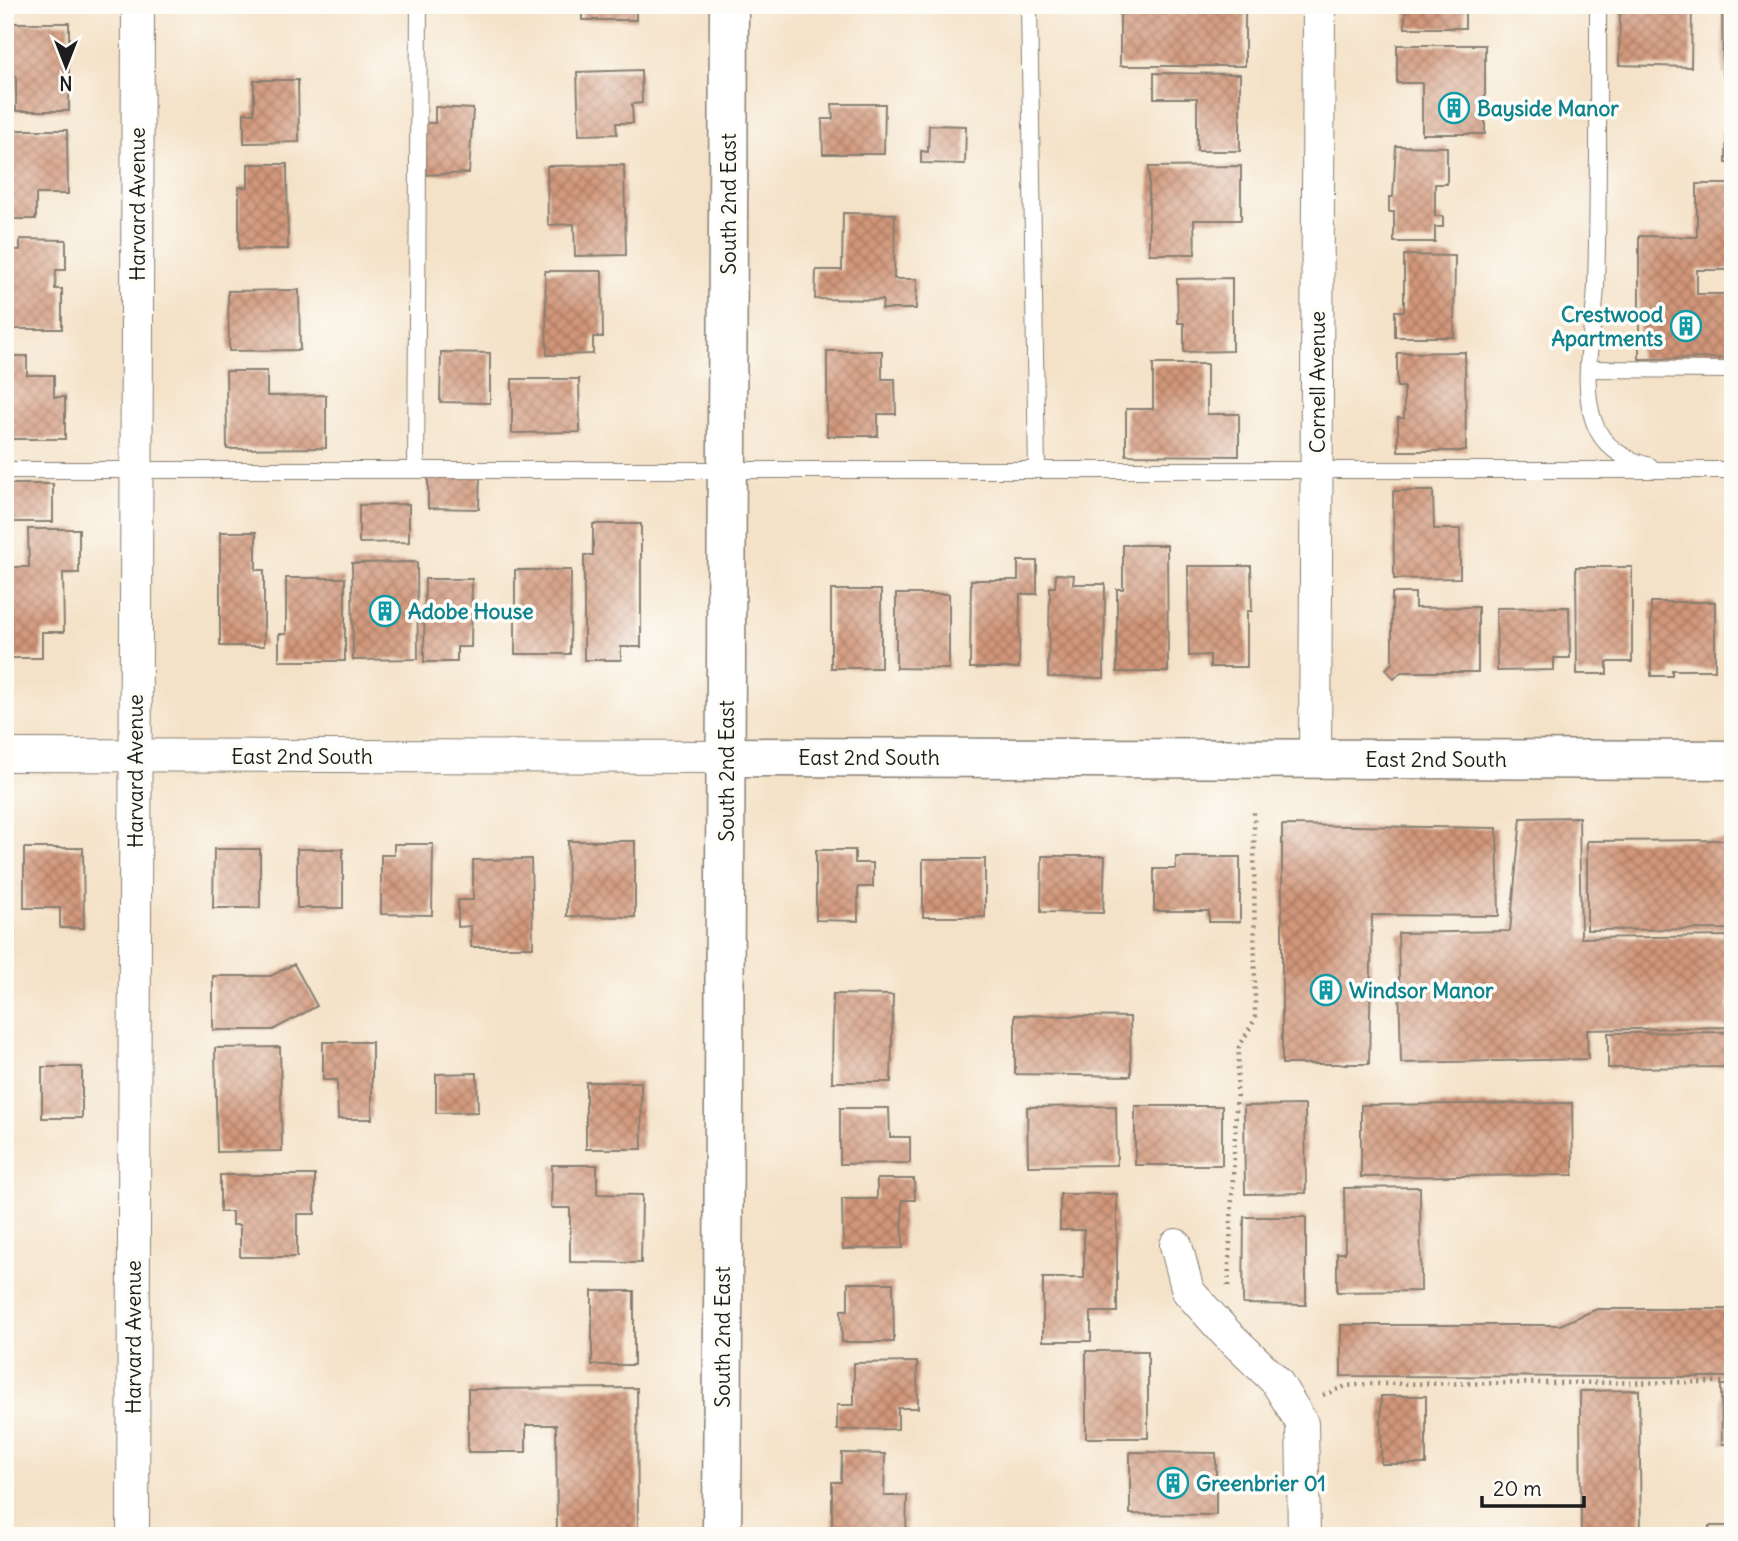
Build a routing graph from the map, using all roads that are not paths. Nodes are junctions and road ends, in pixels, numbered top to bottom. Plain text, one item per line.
1 (138, 5) edge
2 (419, 5) edge
3 (729, 5) edge
4 (1029, 5) edge
5 (1318, 5) edge
6 (1598, 5) edge
7 (1589, 369) junction
8 (1733, 370) edge
9 (5, 470) edge
10 (136, 470) junction
11 (416, 470) junction
12 (727, 470) junction
13 (1037, 470) junction
14 (1317, 470) junction
15 (1662, 470) junction
16 (1733, 470) edge
17 (5, 755) edge
18 (136, 755) junction
19 (726, 757) junction
20 (1315, 759) junction
21 (1733, 760) edge
22 (1176, 1245) dead end
23 (133, 1536) edge
24 (722, 1536) edge
25 (1304, 1536) edge

1 - 10 street, Harvard Avenue
2 - 11 lane
3 - 12 main road, South 2nd East
4 - 13 lane
5 - 14 street, Cornell Avenue
6 - 7 lane
7 - 8 lane
7 - 15 lane
9 - 10 lane
10 - 11 lane
10 - 18 street, Harvard Avenue
11 - 12 lane
12 - 13 lane
12 - 19 main road, South 2nd East
13 - 14 lane
14 - 15 lane
14 - 20 street, Cornell Avenue
15 - 16 lane
17 - 18 street, East 2nd South
18 - 19 street, East 2nd South
18 - 23 street, Harvard Avenue
19 - 20 main road, East 2nd South
19 - 24 main road, South 2nd East
20 - 21 main road, East 2nd South
22 - 25 street

